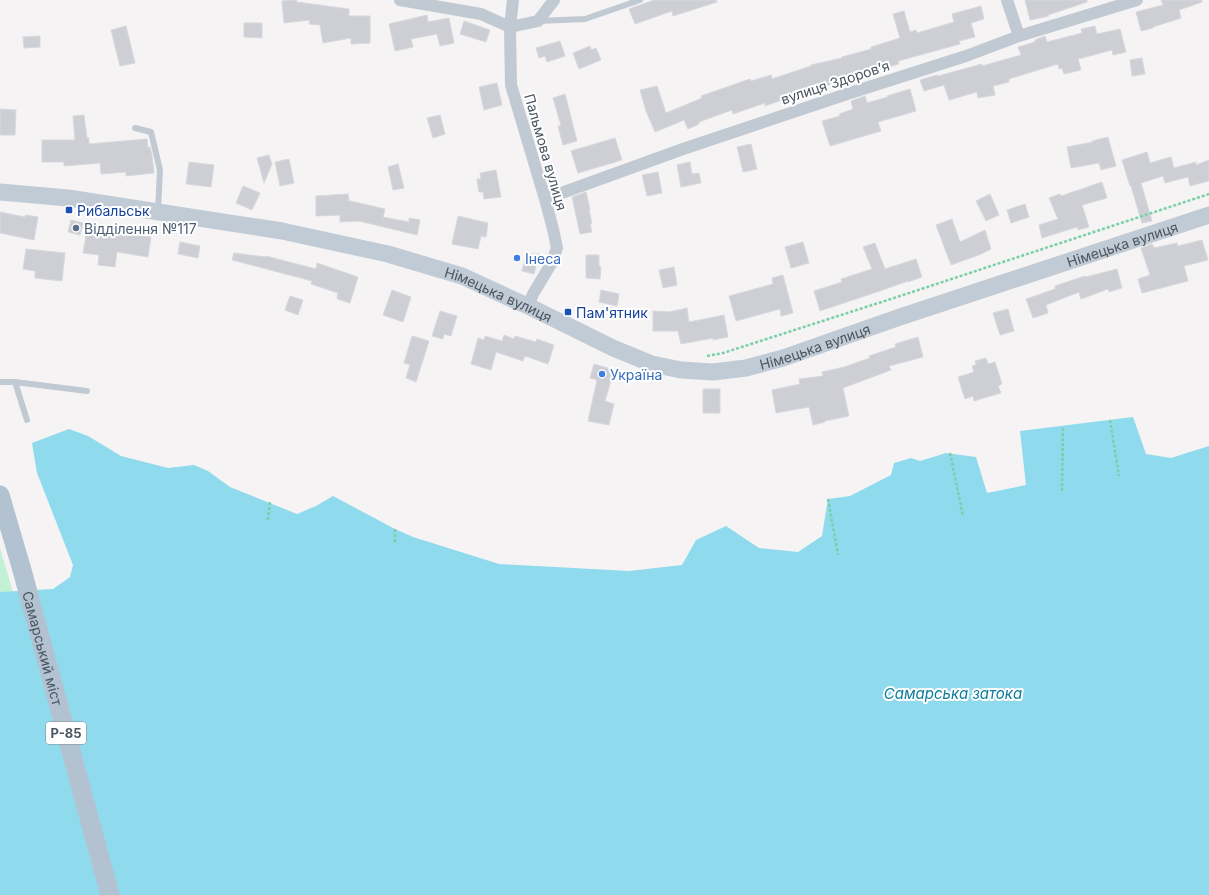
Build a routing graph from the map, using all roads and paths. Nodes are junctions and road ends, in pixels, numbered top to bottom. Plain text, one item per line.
1 (400, 0) edge
2 (513, 0) edge
3 (554, 0) edge
4 (640, 0) edge
5 (1007, 0) edge
6 (1137, 0) edge
7 (538, 21) junction
8 (510, 27) junction
9 (1019, 36) junction
10 (135, 128) dead end
11 (0, 192) edge
12 (1209, 194) edge
13 (545, 199) junction
14 (158, 211) junction
15 (1209, 215) edge
16 (528, 306) junction
17 (703, 356) dead end
18 (0, 382) edge
19 (16, 382) junction
20 (87, 391) dead end
21 (27, 420) dead end
22 (1110, 420) dead end
23 (1064, 426) dead end
24 (950, 453) dead end
25 (1119, 476) dead end
26 (1062, 491) dead end
27 (0, 495) edge
28 (828, 499) dead end
29 (270, 502) dead end
30 (963, 516) dead end
31 (268, 520) dead end
32 (395, 529) dead end
33 (395, 542) dead end
34 (838, 555) dead end
35 (110, 895) edge

1 - 8 street
2 - 8 street, Пальмова вулиця
3 - 7 street
4 - 7 lane
5 - 9 street
6 - 9 street, вулиця Здоровʼя
7 - 8 street
8 - 13 street, Пальмова вулиця
9 - 13 street, вулиця Здоровʼя
10 - 14 lane
11 - 14 main road, Німецька вулиця
12 - 17 path
13 - 16 street, Пальмова вулиця
14 - 16 main road, Німецька вулиця
15 - 16 main road, Німецька вулиця
18 - 19 lane
19 - 20 lane
19 - 21 lane
22 - 25 path
23 - 26 path
24 - 30 path
27 - 35 main road, Самарський міст / Р-85
28 - 34 path
29 - 31 path
32 - 33 path

